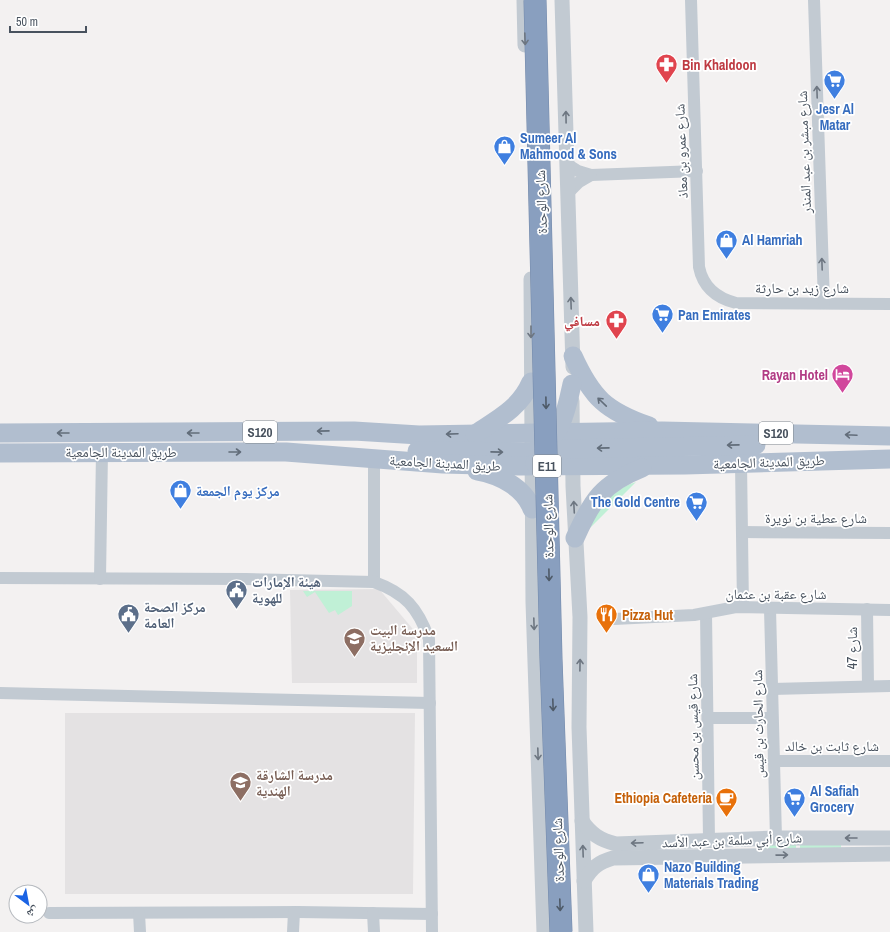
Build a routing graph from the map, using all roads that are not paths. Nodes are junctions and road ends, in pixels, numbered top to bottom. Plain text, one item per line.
1 (524, 0) edge
2 (535, 0) edge
3 (550, 0) edge
4 (562, 0) edge
5 (691, 0) edge
6 (814, 0) edge
7 (567, 164) junction
8 (697, 171) junction
9 (591, 175) junction
10 (568, 193) junction
11 (717, 295) joint
12 (824, 303) junction
13 (890, 304) edge
14 (573, 356) junction
15 (531, 382) junction
16 (572, 384) joint
17 (662, 431) junction
18 (531, 432) junction
19 (0, 433) edge
20 (475, 434) junction
21 (826, 434) junction
22 (890, 436) edge
23 (569, 444) junction
24 (0, 452) edge
25 (102, 452) junction
26 (347, 457) junction
27 (374, 459) junction
28 (532, 459) junction
29 (890, 459) edge
30 (740, 462) junction
31 (442, 464) junction
32 (649, 465) junction
33 (532, 509) junction
34 (742, 532) junction
35 (890, 533) edge
36 (575, 538) junction
37 (0, 578) edge
38 (100, 579) junction
39 (374, 582) junction
40 (743, 607) junction
41 (770, 609) junction
42 (867, 609) junction
43 (890, 610) edge
44 (706, 613) junction
45 (614, 619) dead end
46 (868, 686) junction
47 (890, 686) edge
48 (772, 689) junction
49 (0, 693) edge
50 (430, 703) junction
51 (709, 718) junction
52 (772, 718) junction
53 (773, 761) junction
54 (890, 761) edge
55 (582, 821) junction
56 (776, 838) junction
57 (890, 838) edge
58 (709, 840) junction
59 (890, 854) edge
60 (686, 856) junction
61 (584, 880) junction
62 (294, 912) junction
63 (49, 913) dead end
64 (139, 913) junction
65 (373, 913) junction
66 (432, 914) junction
67 (548, 931) edge
68 (140, 932) edge
69 (293, 932) edge
70 (374, 932) edge
71 (432, 932) edge
72 (575, 932) edge
73 (586, 932) edge

1 -> 15 street
2 -> 67 highway, شارع الوحدة / E11, bridge
3 - 72 highway, شارع الوحدة / E11
7 -> 4 street
5 - 8 street, شارع عمرو بن معاذ
12 -> 6 street, شارع مبشر بن عبد المنذر
7 - 9 street
7 - 10 street
8 - 9 street
8 - 11 street, شارع عمرو بن معاذ
9 - 10 street
14 -> 10 street
11 - 12 street, شارع زيد بن حارثة
12 - 13 street, شارع زيد بن حارثة
14 - 16 street
17 -> 14 main road
15 - 18 street
15 - 20 main road
16 - 23 main road
17 - 21 main road, طريق المدينة الجامعية / S120
17 - 23 main road, طريق المدينة الجامعية / S120
18 - 20 main road, طريق المدينة الجامعية / S120
18 - 23 main road, طريق المدينة الجامعية / S120
18 - 28 street
20 -> 19 main road, طريق المدينة الجامعية / S120
22 -> 21 main road, طريق المدينة الجامعية / S120
21 -> 23 main road
23 - 28 main road
23 - 32 main road, طريق المدينة الجامعية / S120
36 -> 23 street
24 - 25 main road, طريق المدينة الجامعية / S120
25 -> 26 main road, طريق المدينة الجامعية / S120
25 - 38 street
26 - 27 main road, طريق المدينة الجامعية / S120
26 -> 28 main road
27 - 31 main road, طريق المدينة الجامعية / S120
27 - 39 street
28 - 31 main road, طريق المدينة الجامعية / S120
28 - 33 street
29 - 30 main road, طريق المدينة الجامعية / S120
30 - 32 main road, طريق المدينة الجامعية / S120
30 - 34 street
31 - 33 main road
32 - 36 main road
33 -> 67 street
34 - 35 street, شارع عطية بن نويرة
34 - 40 street
55 -> 36 street
37 - 38 street
38 - 39 street
39 - 50 street
40 - 41 street, شارع عقبة بن عثمان
40 - 44 street, شارع عقبة بن عثمان
41 - 42 street, شارع عقبة بن عثمان
41 - 48 street, شارع الحارث بن قيس
42 - 43 street, شارع عقبة بن عثمان
42 - 46 street, شارع 47
44 - 45 street, شارع عقبة بن عثمان
44 - 51 street, شارع قيس بن محسن
46 - 47 street
46 - 48 street
48 - 52 street, شارع الحارث بن قيس
49 - 50 street
50 - 66 street
51 - 52 street
51 - 58 street, شارع قيس بن محسن
52 - 53 street, شارع الحارث بن قيس
53 - 54 street, شارع ثابت بن خالد
53 - 56 street, شارع الحارث بن قيس
58 -> 55 street, شارع أبي سلمة بن عبد الأسد
61 -> 55 street
57 -> 56 street, شارع أبي سلمة بن عبد الأسد
56 - 58 street, شارع أبي سلمة بن عبد الأسد
58 - 60 street
60 -> 59 street, شارع أبي سلمة بن عبد الأسد
60 - 61 street, شارع أبي سلمة بن عبد الأسد
61 - 73 street
62 - 64 street
62 - 65 street
62 - 69 street
63 - 64 street
64 - 68 street
65 - 66 street
65 - 70 street
66 - 71 street

